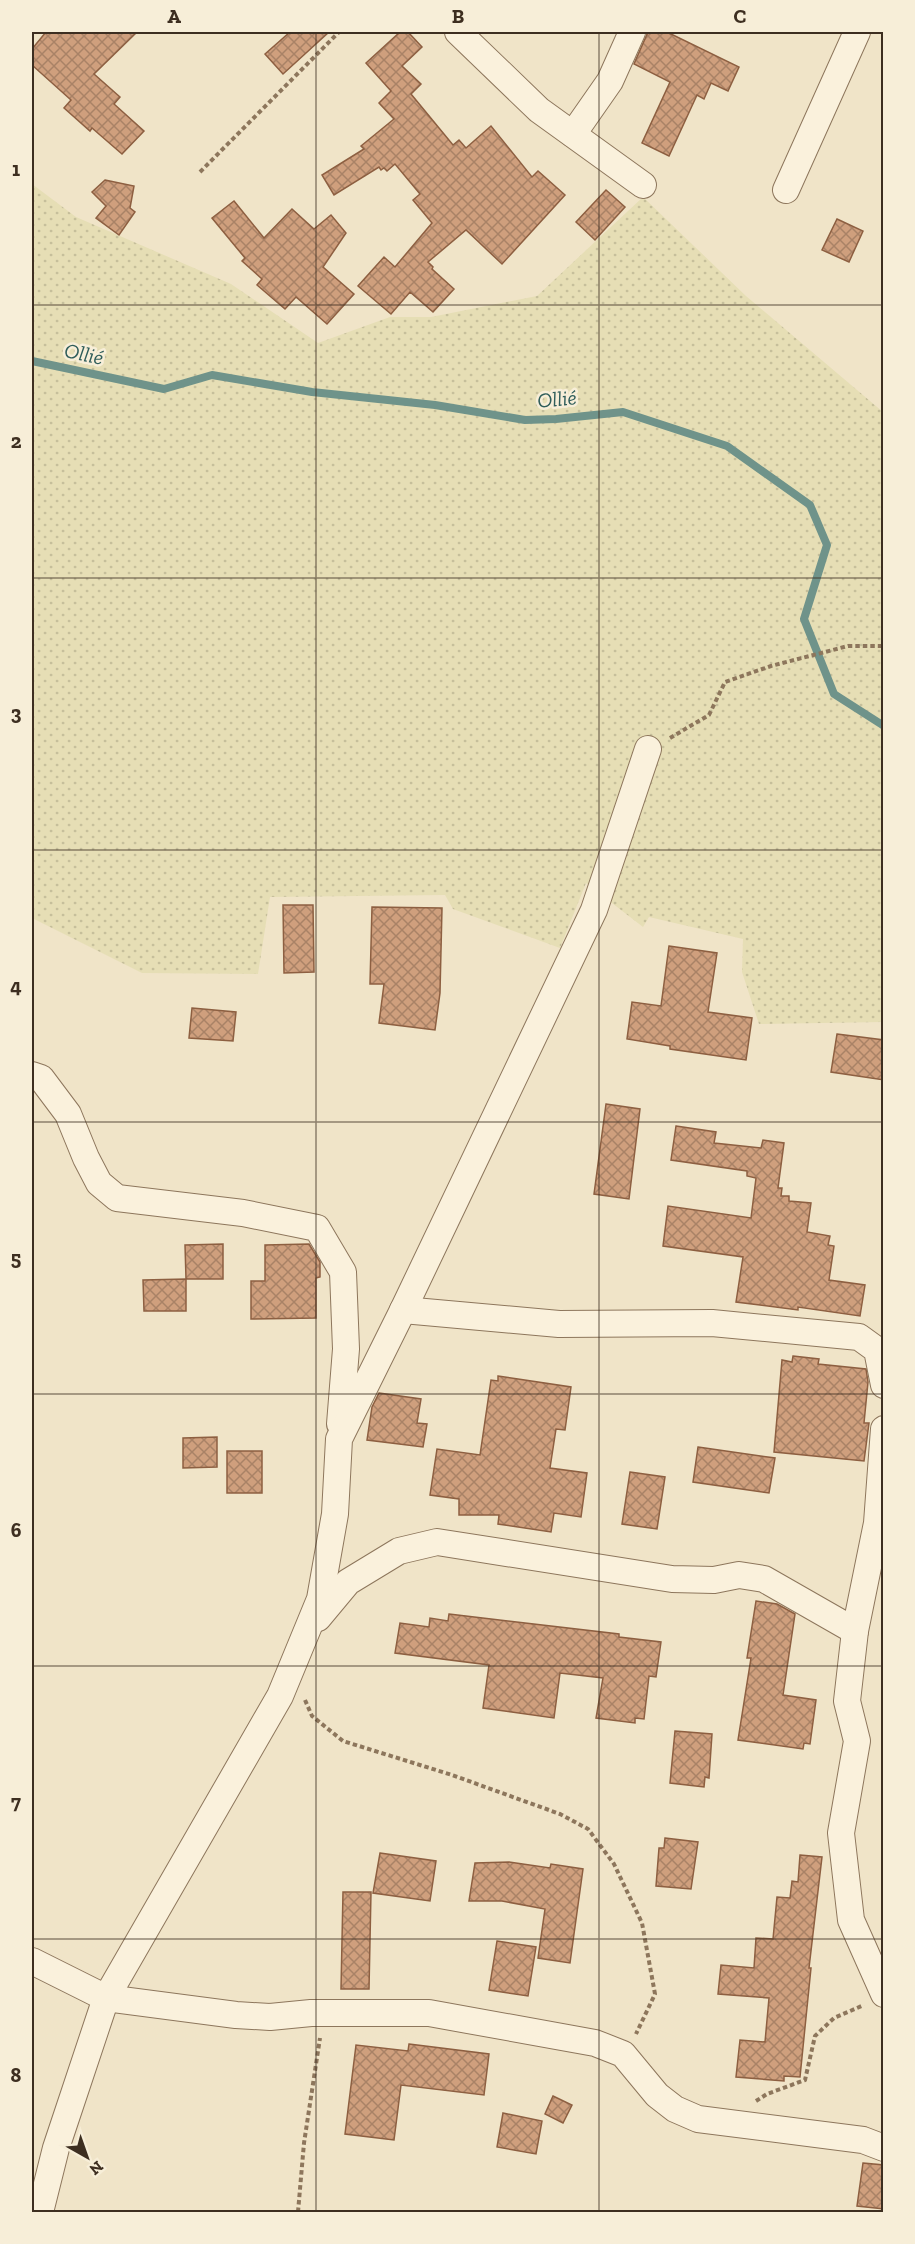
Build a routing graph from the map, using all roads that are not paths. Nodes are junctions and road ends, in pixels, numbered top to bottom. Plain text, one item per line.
1 (458, 32) edge
2 (632, 32) edge
3 (857, 32) edge
4 (573, 134) junction
5 (643, 185) dead end
6 (786, 190) dead end
7 (648, 749) road end
8 (32, 1075) edge
9 (403, 1310) junction
10 (880, 1354) edge
11 (884, 1385) edge
12 (884, 1428) edge
13 (339, 1439) junction
14 (308, 1629) junction
15 (855, 1631) junction
16 (32, 1961) edge
17 (106, 1998) junction
18 (879, 1998) edge
19 (884, 2148) edge
20 (40, 2212) edge

1 - 4 street
2 - 4 street
3 - 6 street
4 - 5 street
7 - 9 street
8 - 13 street
9 - 10 street
9 - 13 street
10 - 11 street
12 - 15 street
13 - 14 street
14 - 15 street
14 - 17 street
15 - 18 street
16 - 17 street
17 - 19 street
17 - 20 street

